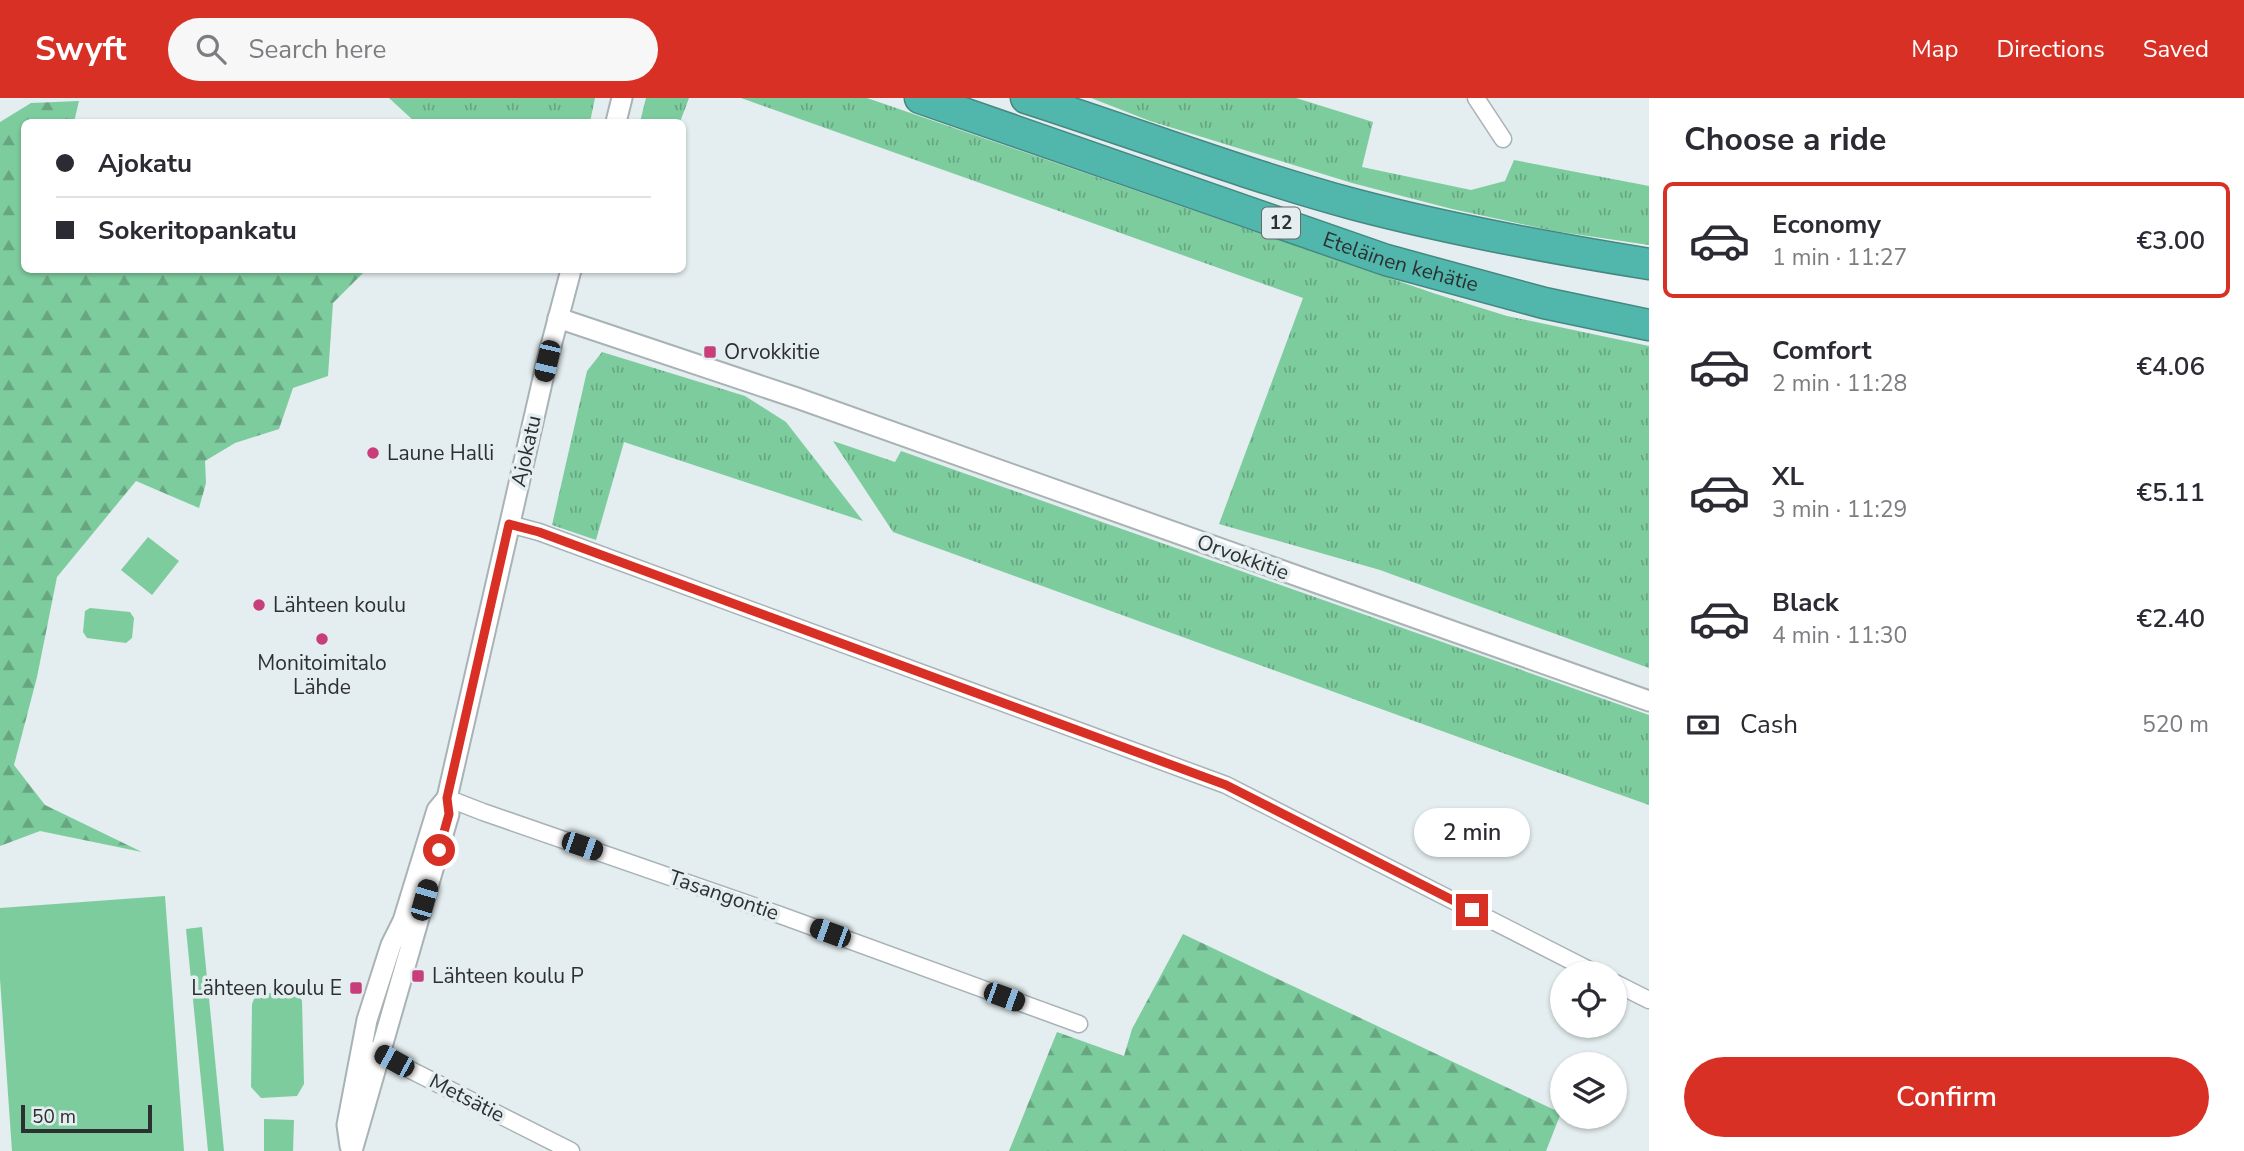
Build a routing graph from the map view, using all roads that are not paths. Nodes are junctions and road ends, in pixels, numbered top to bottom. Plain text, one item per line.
1 (622, 98) edge
2 (920, 98) edge
3 (1029, 98) edge
4 (1476, 98) edge
5 (617, 119) edge
6 (1503, 139) dead end
7 (1649, 264) edge
8 (570, 273) edge
9 (558, 318) junction
10 (1649, 325) edge
11 (509, 524) junction
12 (1649, 701) edge
13 (447, 798) junction
14 (1571, 961) edge
15 (1627, 989) edge
16 (1649, 1000) edge
17 (1079, 1024) dead end
18 (371, 1049) junction
19 (351, 1151) edge
20 (571, 1151) edge

1 - 5 street
2 - 10 highway, Eteläinen kehätie / 12
3 - 7 highway, Eteläinen kehätie / 12
4 - 6 street
8 - 9 street, Ajokatu
9 - 11 street, Ajokatu
9 - 12 street, Orvokkitie
11 - 13 street, Ajokatu
11 - 14 street
13 - 17 street, Tasangontie
13 - 18 street, Ajokatu
15 - 16 street
18 - 19 street, Ajokatu
18 - 20 street, Metsätie

